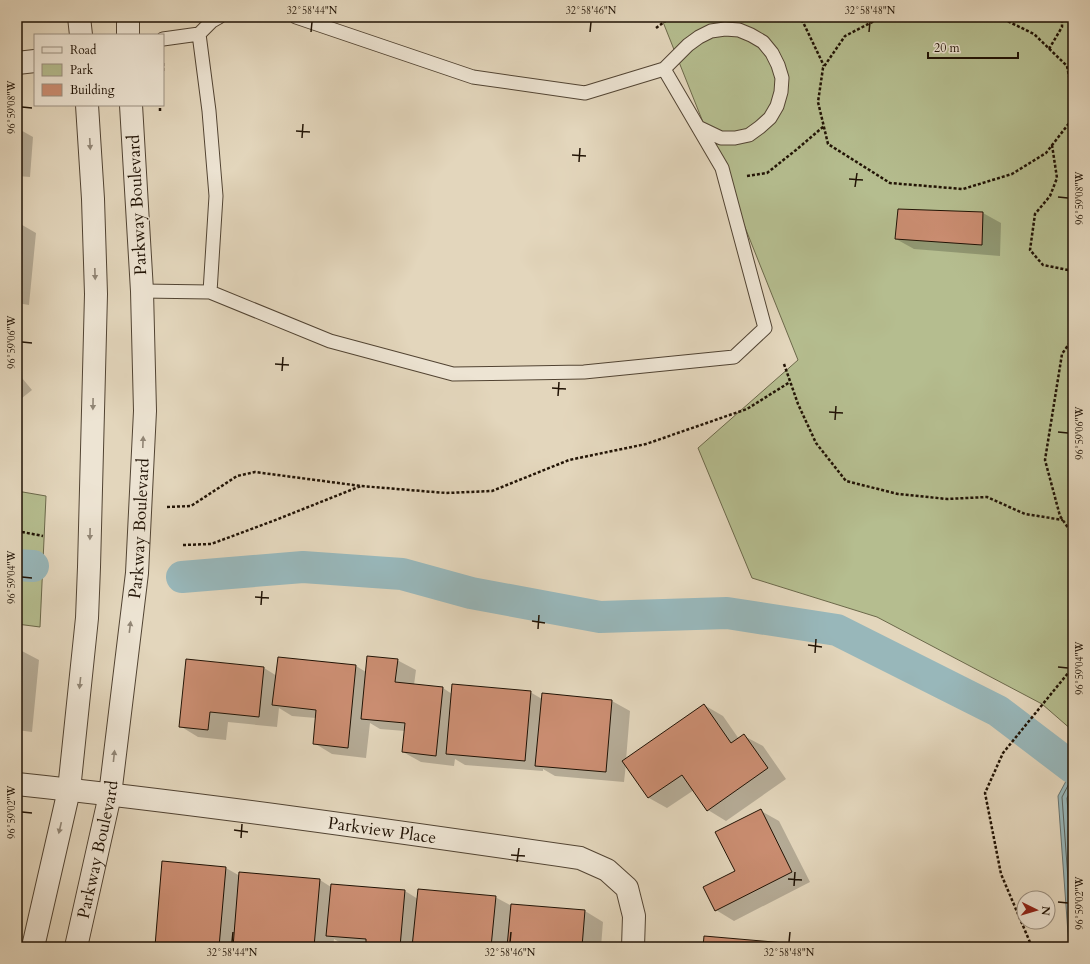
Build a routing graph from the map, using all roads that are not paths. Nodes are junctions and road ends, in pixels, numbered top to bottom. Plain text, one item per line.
1 (79, 17) edge
2 (128, 17) edge
3 (219, 17) edge
4 (296, 17) edge
5 (82, 34) edge
6 (128, 34) edge
7 (199, 34) junction
8 (164, 39) edge
9 (34, 62) edge
10 (17, 63) edge
11 (664, 69) junction
12 (88, 106) edge
13 (131, 106) edge
14 (698, 127) junction
15 (142, 291) junction
16 (210, 292) junction
17 (17, 784) edge
18 (69, 790) junction
19 (110, 795) junction
20 (33, 947) edge
21 (76, 947) edge
22 (632, 947) edge

1 - 5 street
2 - 6 street
3 - 7 lane
4 - 11 lane
7 - 8 lane
7 - 16 lane
9 - 10 street
11 - 14 lane
11 - 14 lane
12 -> 18 street
13 - 15 street, Parkway Boulevard
14 - 16 lane
15 - 16 lane
19 -> 15 street, Parkway Boulevard
17 - 18 street, Parkview Place
18 - 19 street, Parkview Place
18 -> 20 street
19 - 21 street, Parkway Boulevard
19 - 22 street, Parkview Place

